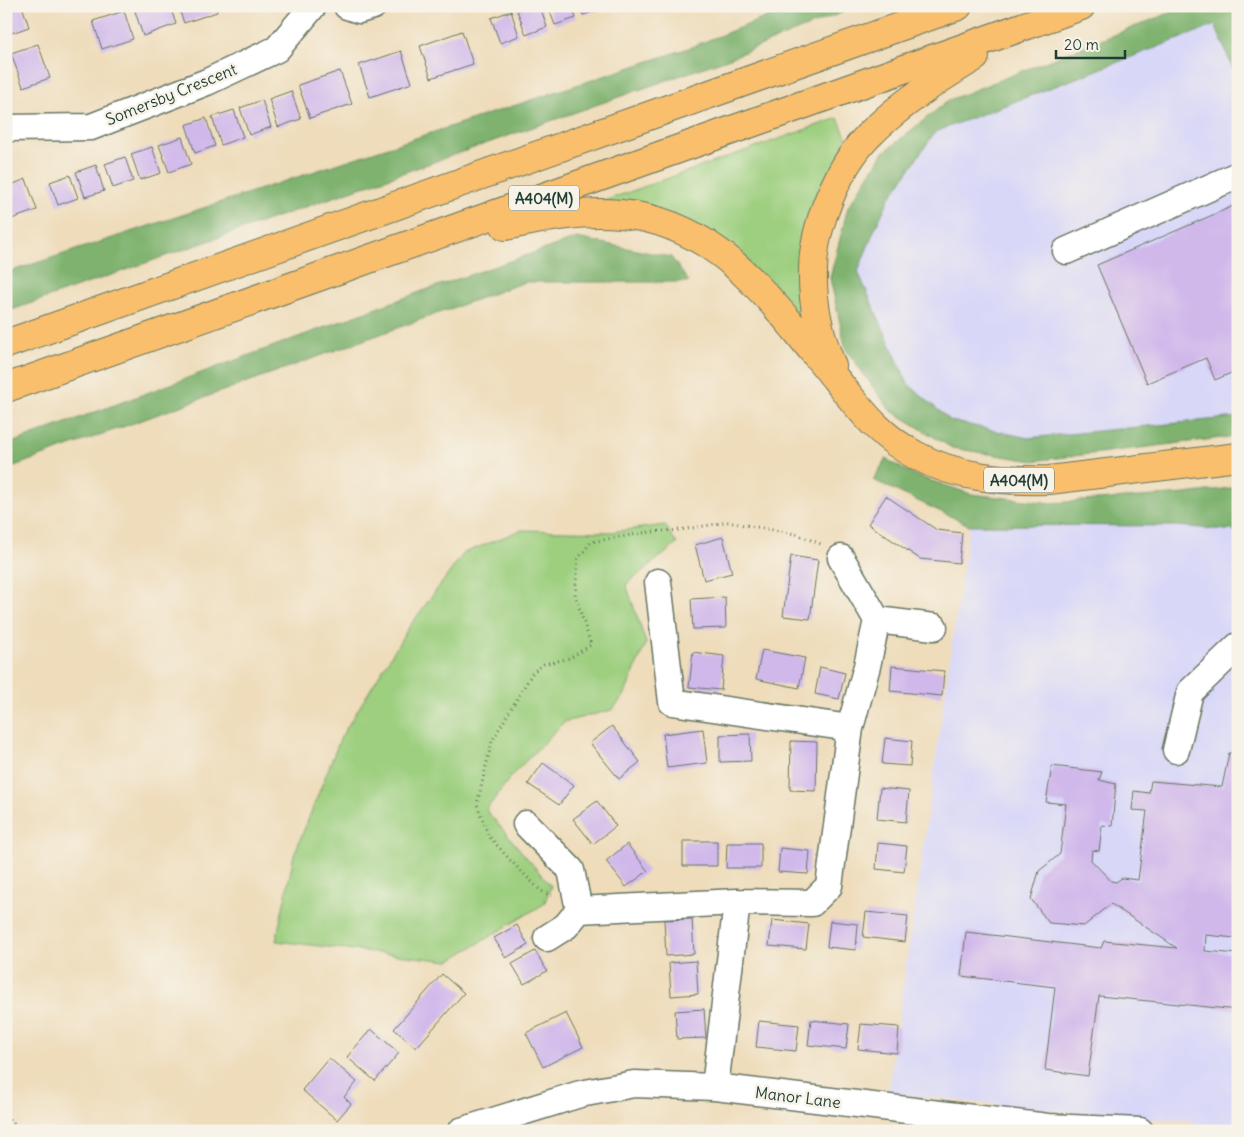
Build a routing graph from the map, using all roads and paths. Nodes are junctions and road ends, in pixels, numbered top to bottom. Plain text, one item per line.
1 (313, 6) edge
2 (347, 6) edge
3 (373, 6) edge
4 (958, 6) edge
5 (1081, 6) edge
6 (1030, 25) junction
7 (6, 128) edge
8 (1238, 175) edge
9 (415, 243) junction
10 (1066, 251) dead end
11 (6, 344) edge
12 (839, 383) junction
13 (6, 388) edge
14 (1238, 457) edge
15 (841, 558) joint
16 (658, 582) dead end
17 (877, 620) junction
18 (934, 627) dead end
19 (1238, 646) edge
20 (850, 728) junction
21 (1176, 750) dead end
22 (526, 824) dead end
23 (738, 902) junction
24 (579, 910) junction
25 (547, 938) dead end
26 (715, 1087) junction
27 (6, 1116) edge
28 (22, 1131) edge
29 (461, 1131) edge
30 (1140, 1131) edge

1 - 7 street, Somersby Crescent
2 - 3 street
4 - 11 highway, A404(M)
5 - 6 highway, A404(M)
6 - 9 highway, A404(M)
6 - 12 highway, A404(M)
8 - 10 street
9 - 12 highway, A404(M)
9 - 13 highway, A404(M)
12 - 14 highway, A404(M)
15 - 17 street
15 - 24 path
16 - 20 street
17 - 18 street
17 - 20 street
19 - 21 street
20 - 23 street
22 - 24 street
23 - 24 street
23 - 26 street
24 - 25 street
26 - 29 street, Manor Lane
26 - 30 street, Manor Lane
27 - 28 path

